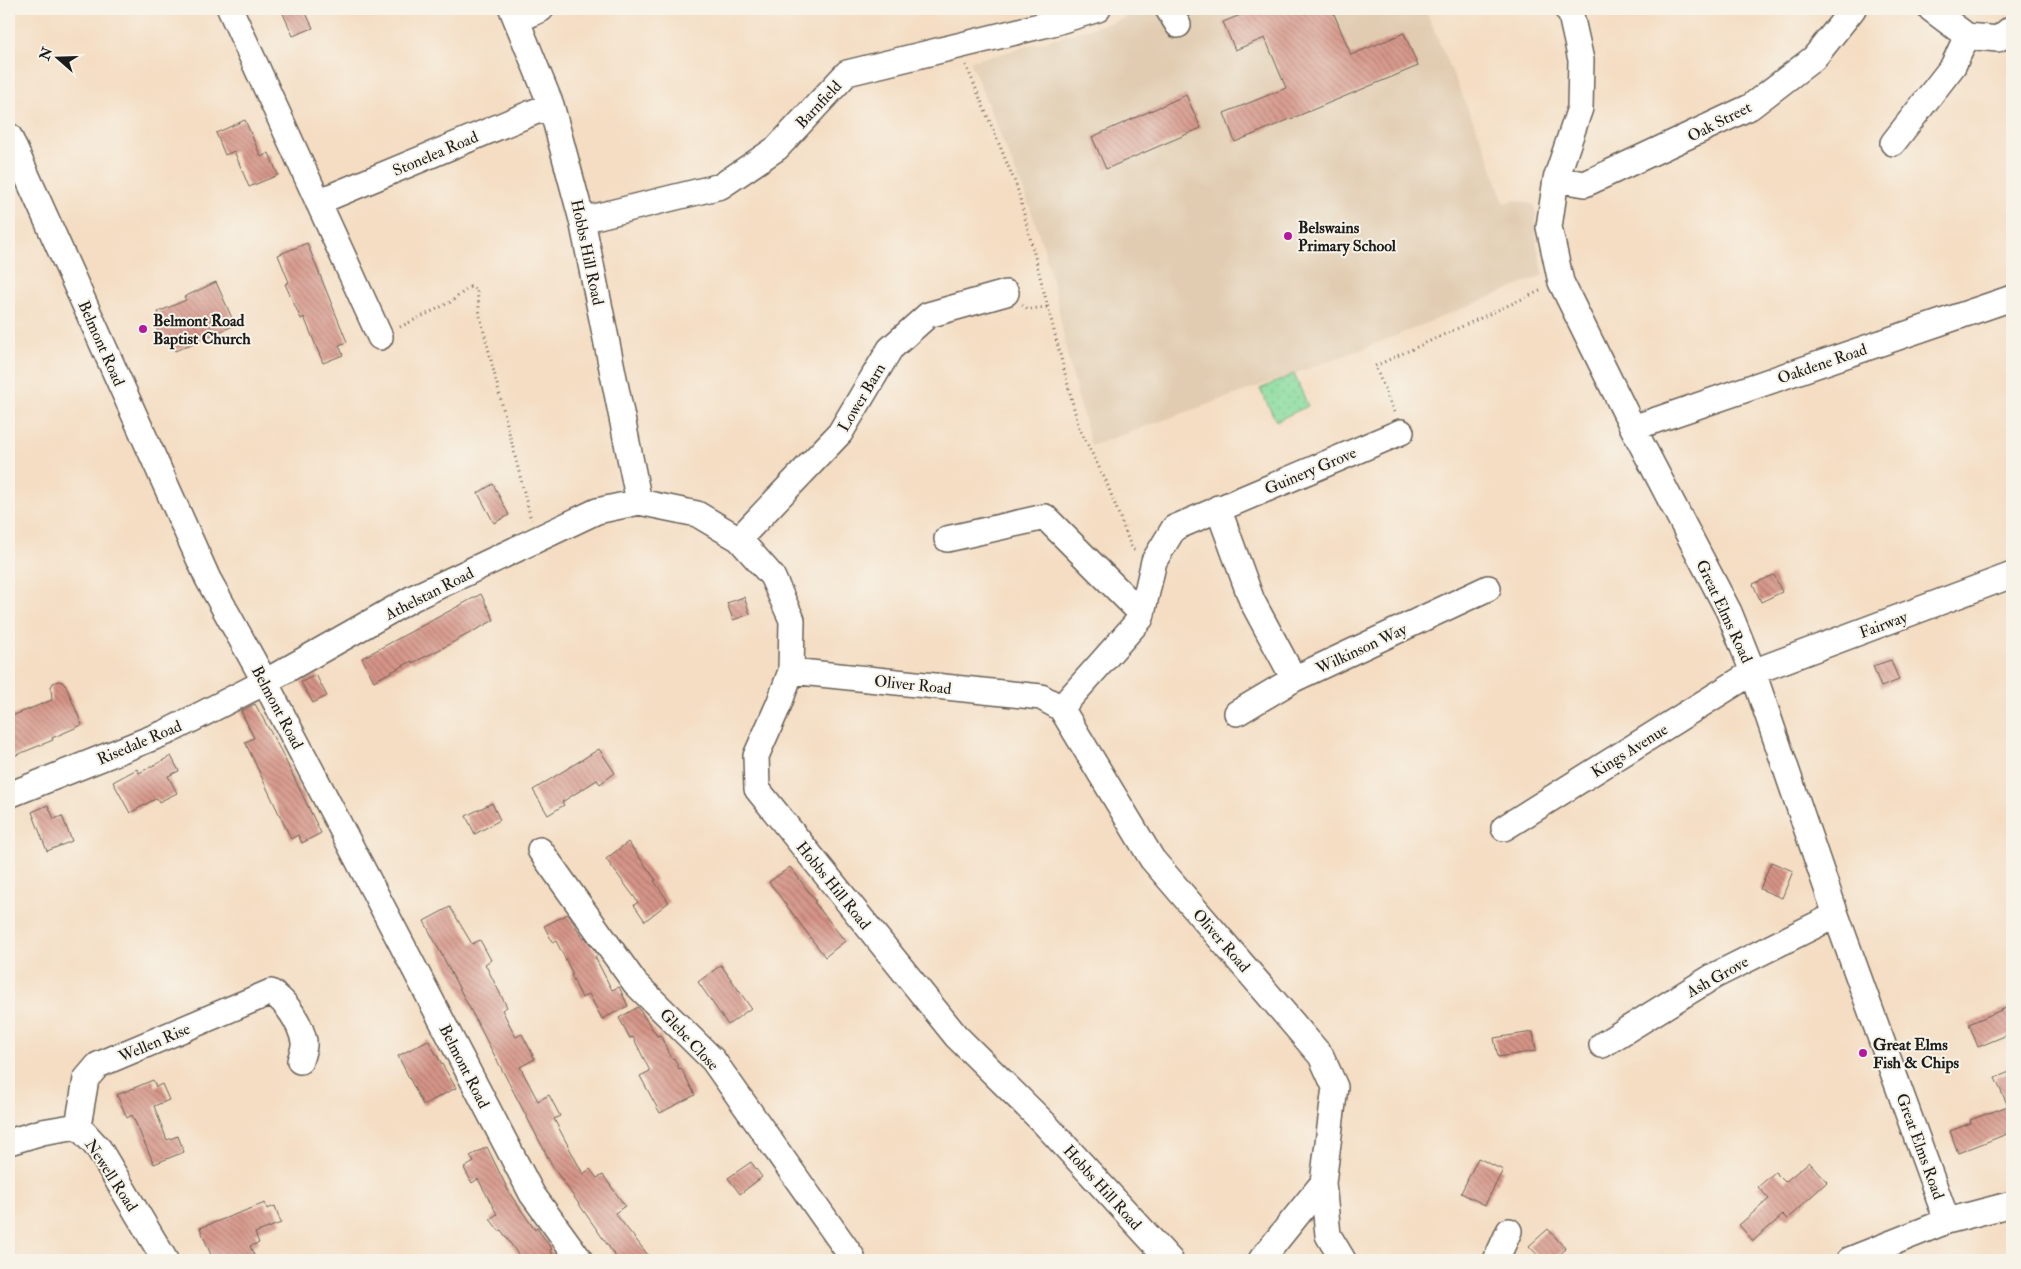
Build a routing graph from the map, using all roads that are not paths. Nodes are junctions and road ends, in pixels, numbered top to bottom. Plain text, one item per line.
1 (230, 9) edge
2 (541, 9) edge
3 (1098, 9) edge
4 (1567, 9) edge
5 (1853, 9) edge
6 (1931, 9) edge
7 (515, 14) edge
8 (1054, 15) edge
9 (2012, 28) edge
10 (1966, 36) junction
11 (552, 105) junction
12 (9, 136) edge
13 (1894, 143) dead end
14 (1556, 179) junction
15 (318, 202) junction
16 (582, 220) junction
17 (1006, 292) dead end
18 (2012, 298) edge
19 (380, 337) road end
20 (1633, 428) junction
21 (1401, 432) road end
22 (639, 502) junction
23 (1218, 508) junction
24 (597, 511) joint
25 (739, 539) junction
26 (947, 539) dead end
27 (2012, 576) edge
28 (1488, 588) dead end
29 (1142, 614) junction
30 (791, 671) junction
31 (1753, 672) junction
32 (1294, 679) junction
33 (265, 682) junction
34 (1061, 708) junction
35 (1236, 713) dead end
36 (9, 795) edge
37 (1504, 828) dead end
38 (540, 850) dead end
39 (1836, 915) junction
40 (1602, 1045) dead end
41 (300, 1060) dead end
42 (78, 1126) junction
43 (9, 1142) edge
44 (1323, 1183) junction
45 (2012, 1204) edge
46 (1947, 1221) junction
47 (1509, 1231) dead end
48 (853, 1259) edge
49 (165, 1260) edge
50 (580, 1260) edge
51 (1170, 1260) edge
52 (1261, 1260) edge
53 (1343, 1260) edge
54 (1496, 1260) edge
55 (1848, 1260) edge

1 - 15 street
2 - 7 street
3 - 8 street, Barnfield
4 - 14 street, Great Elms Road
5 - 14 street, Oak Street
6 - 10 street
7 - 11 street, Hobbs Hill Road
8 - 16 street, Barnfield
9 - 10 street
10 - 13 street
11 - 15 street, Stonelea Road
11 - 16 street, Hobbs Hill Road
12 - 33 street, Belmont Road
14 - 20 street, Great Elms Road
15 - 19 street
16 - 22 street, Hobbs Hill Road
17 - 25 street, Lower Barn
18 - 20 street, Oakdene Road
20 - 31 street, Great Elms Road
21 - 23 street, Guinery Grove
22 - 24 street, Hobbs Hill Road
22 - 25 street, Hobbs Hill Road
23 - 29 street, Guinery Grove
23 - 32 street
24 - 33 street, Athelstan Road
25 - 30 street, Hobbs Hill Road
26 - 29 street
27 - 31 street, Fairway
28 - 32 street, Wilkinson Way
29 - 34 street
30 - 34 street, Oliver Road
30 - 51 street, Hobbs Hill Road
31 - 37 street, Kings Avenue
31 - 39 street, Great Elms Road
32 - 35 street, Wilkinson Way
33 - 36 street, Risedale Road
33 - 50 street, Belmont Road
34 - 44 street, Oliver Road
38 - 48 street, Glebe Close
39 - 40 street, Ash Grove
39 - 46 street, Great Elms Road
41 - 42 street, Wellen Rise
42 - 43 street, Newell Road
42 - 49 street, Newell Road
44 - 52 street
44 - 53 street, Oliver Road
45 - 46 street
46 - 55 street
47 - 54 street

